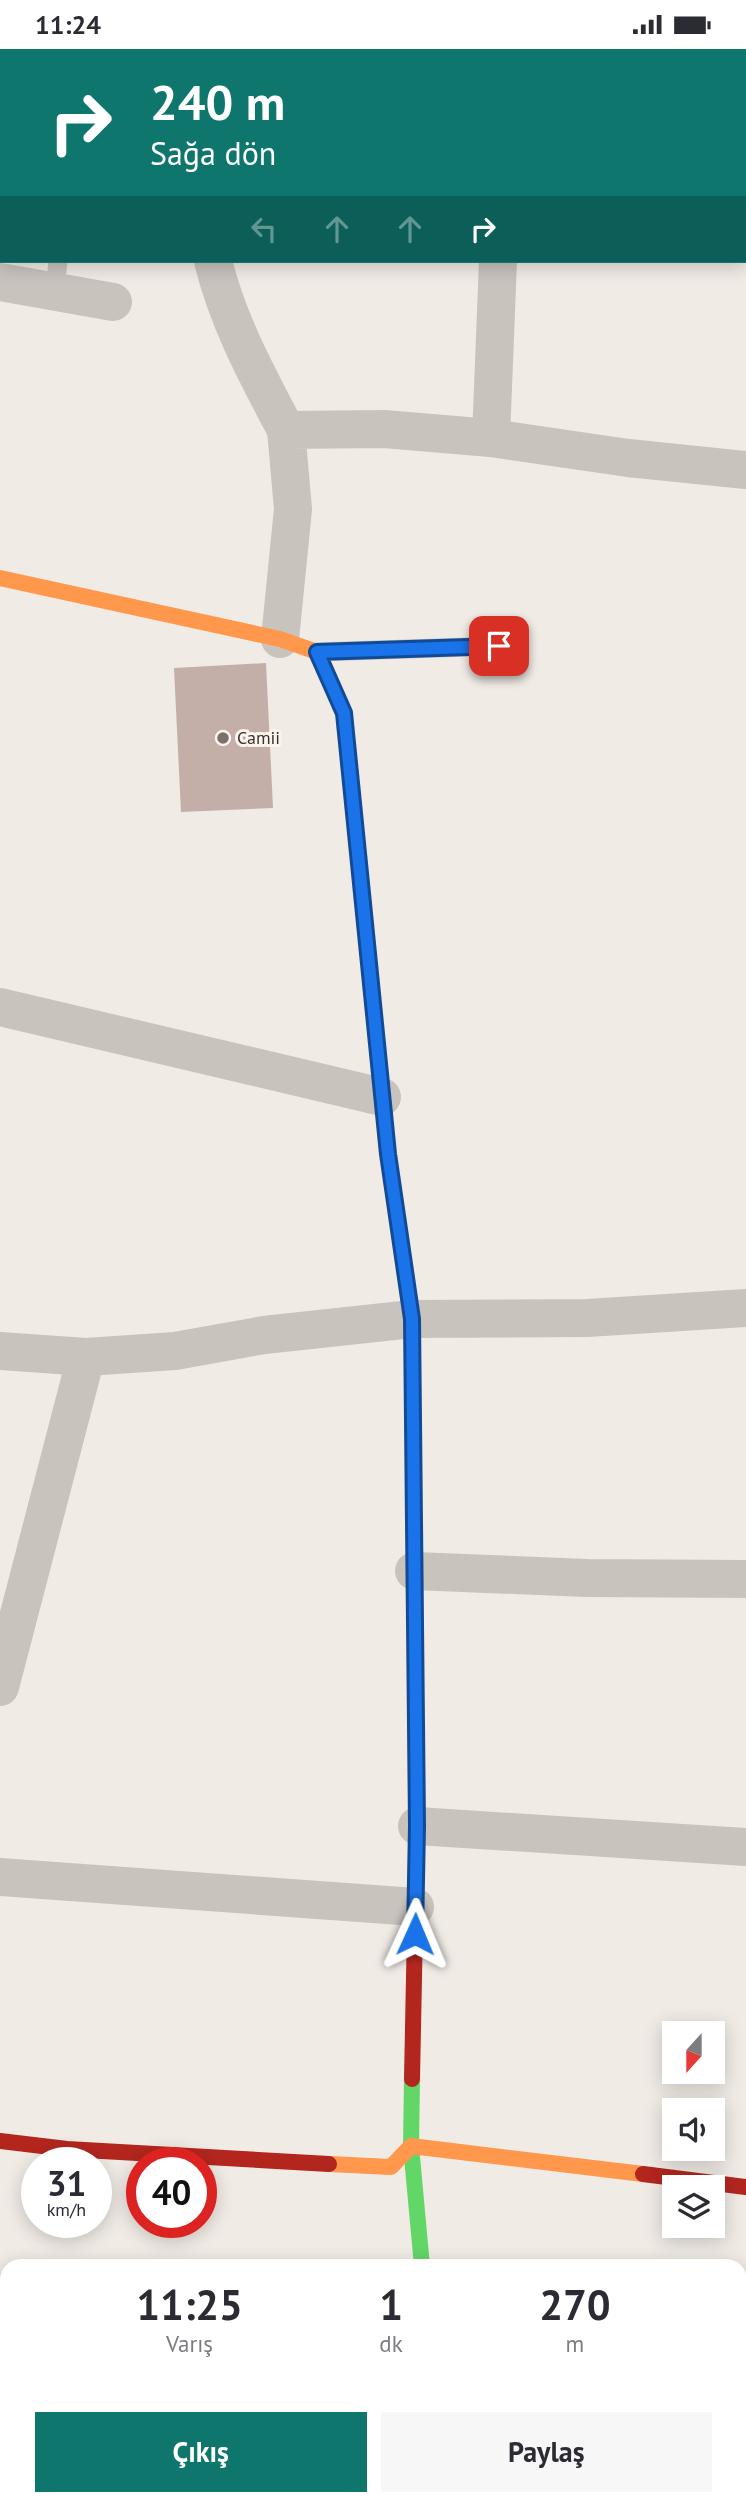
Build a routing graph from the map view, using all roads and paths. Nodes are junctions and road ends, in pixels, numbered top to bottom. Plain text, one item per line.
1 (214, 263) edge
2 (498, 263) edge
3 (57, 276) edge
4 (0, 282) edge
5 (113, 302) dead end
6 (286, 430) junction
7 (491, 438) junction
8 (746, 470) edge
9 (0, 578) edge
10 (280, 639) junction
11 (499, 646) dead end
12 (317, 652) junction
13 (0, 1007) edge
14 (382, 1097) junction
15 (746, 1308) edge
16 (412, 1319) junction
17 (0, 1351) edge
18 (86, 1357) junction
19 (414, 1571) junction
20 (746, 1579) edge
21 (3, 1665) edge
22 (417, 1826) junction
23 (746, 1847) edge
24 (0, 1877) edge
25 (415, 1907) junction
26 (0, 2141) edge
27 (411, 2146) junction
28 (746, 2186) edge
29 (421, 2259) edge

1 - 6 street
2 - 7 street
3 - 4 street
3 - 5 street
6 - 7 street
6 - 10 street
7 - 8 street
9 - 10 street
10 - 12 street
11 - 12 lane
12 - 14 street
13 - 14 street
14 - 16 street
15 - 16 street
16 - 18 street
16 - 19 street
17 - 18 street
18 - 21 street
19 - 20 street
19 - 22 street
22 - 23 street
22 - 25 street
24 - 25 street
25 - 27 street
26 - 27 street
27 - 28 street
27 - 29 street

